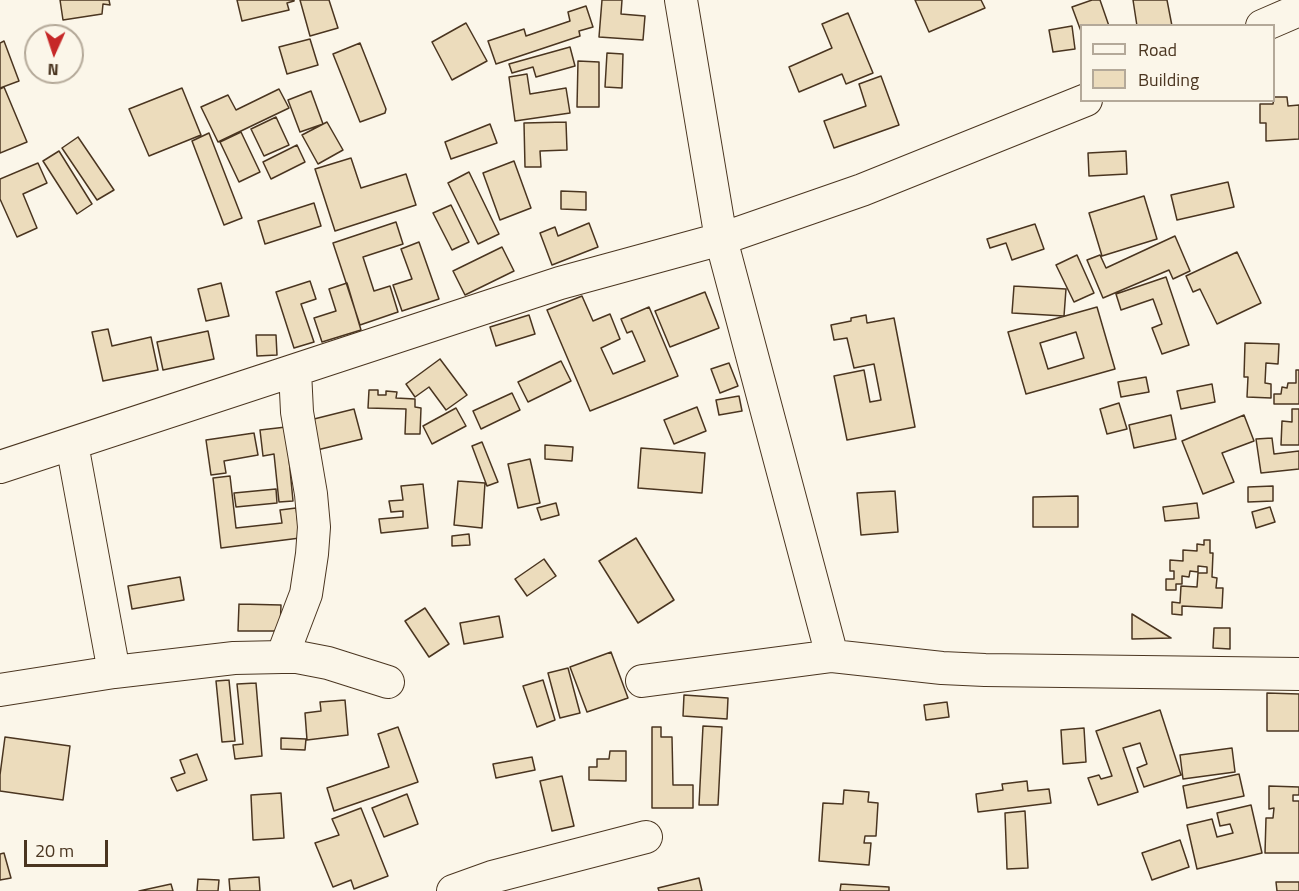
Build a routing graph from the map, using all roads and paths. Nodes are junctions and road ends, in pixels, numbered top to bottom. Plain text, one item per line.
1 (681, 0) edge
2 (1299, 10) edge
3 (1267, 24) edge
4 (1081, 102) edge
5 (721, 238) junction
6 (295, 371) junction
7 (72, 444) junction
8 (0, 467) edge
9 (832, 656) junction
10 (282, 657) junction
11 (114, 672) junction
12 (1299, 674) edge
13 (642, 681) dead end
14 (388, 682) dead end
15 (0, 690) edge
16 (646, 837) dead end
17 (493, 884) edge
18 (453, 891) edge

1 - 5 street
2 - 3 street
4 - 5 street
5 - 6 street
5 - 9 street
6 - 7 street
6 - 10 street
7 - 8 street
7 - 11 street
9 - 12 street
9 - 13 street
10 - 11 street
10 - 14 street
11 - 15 street
16 - 17 street
17 - 18 street

